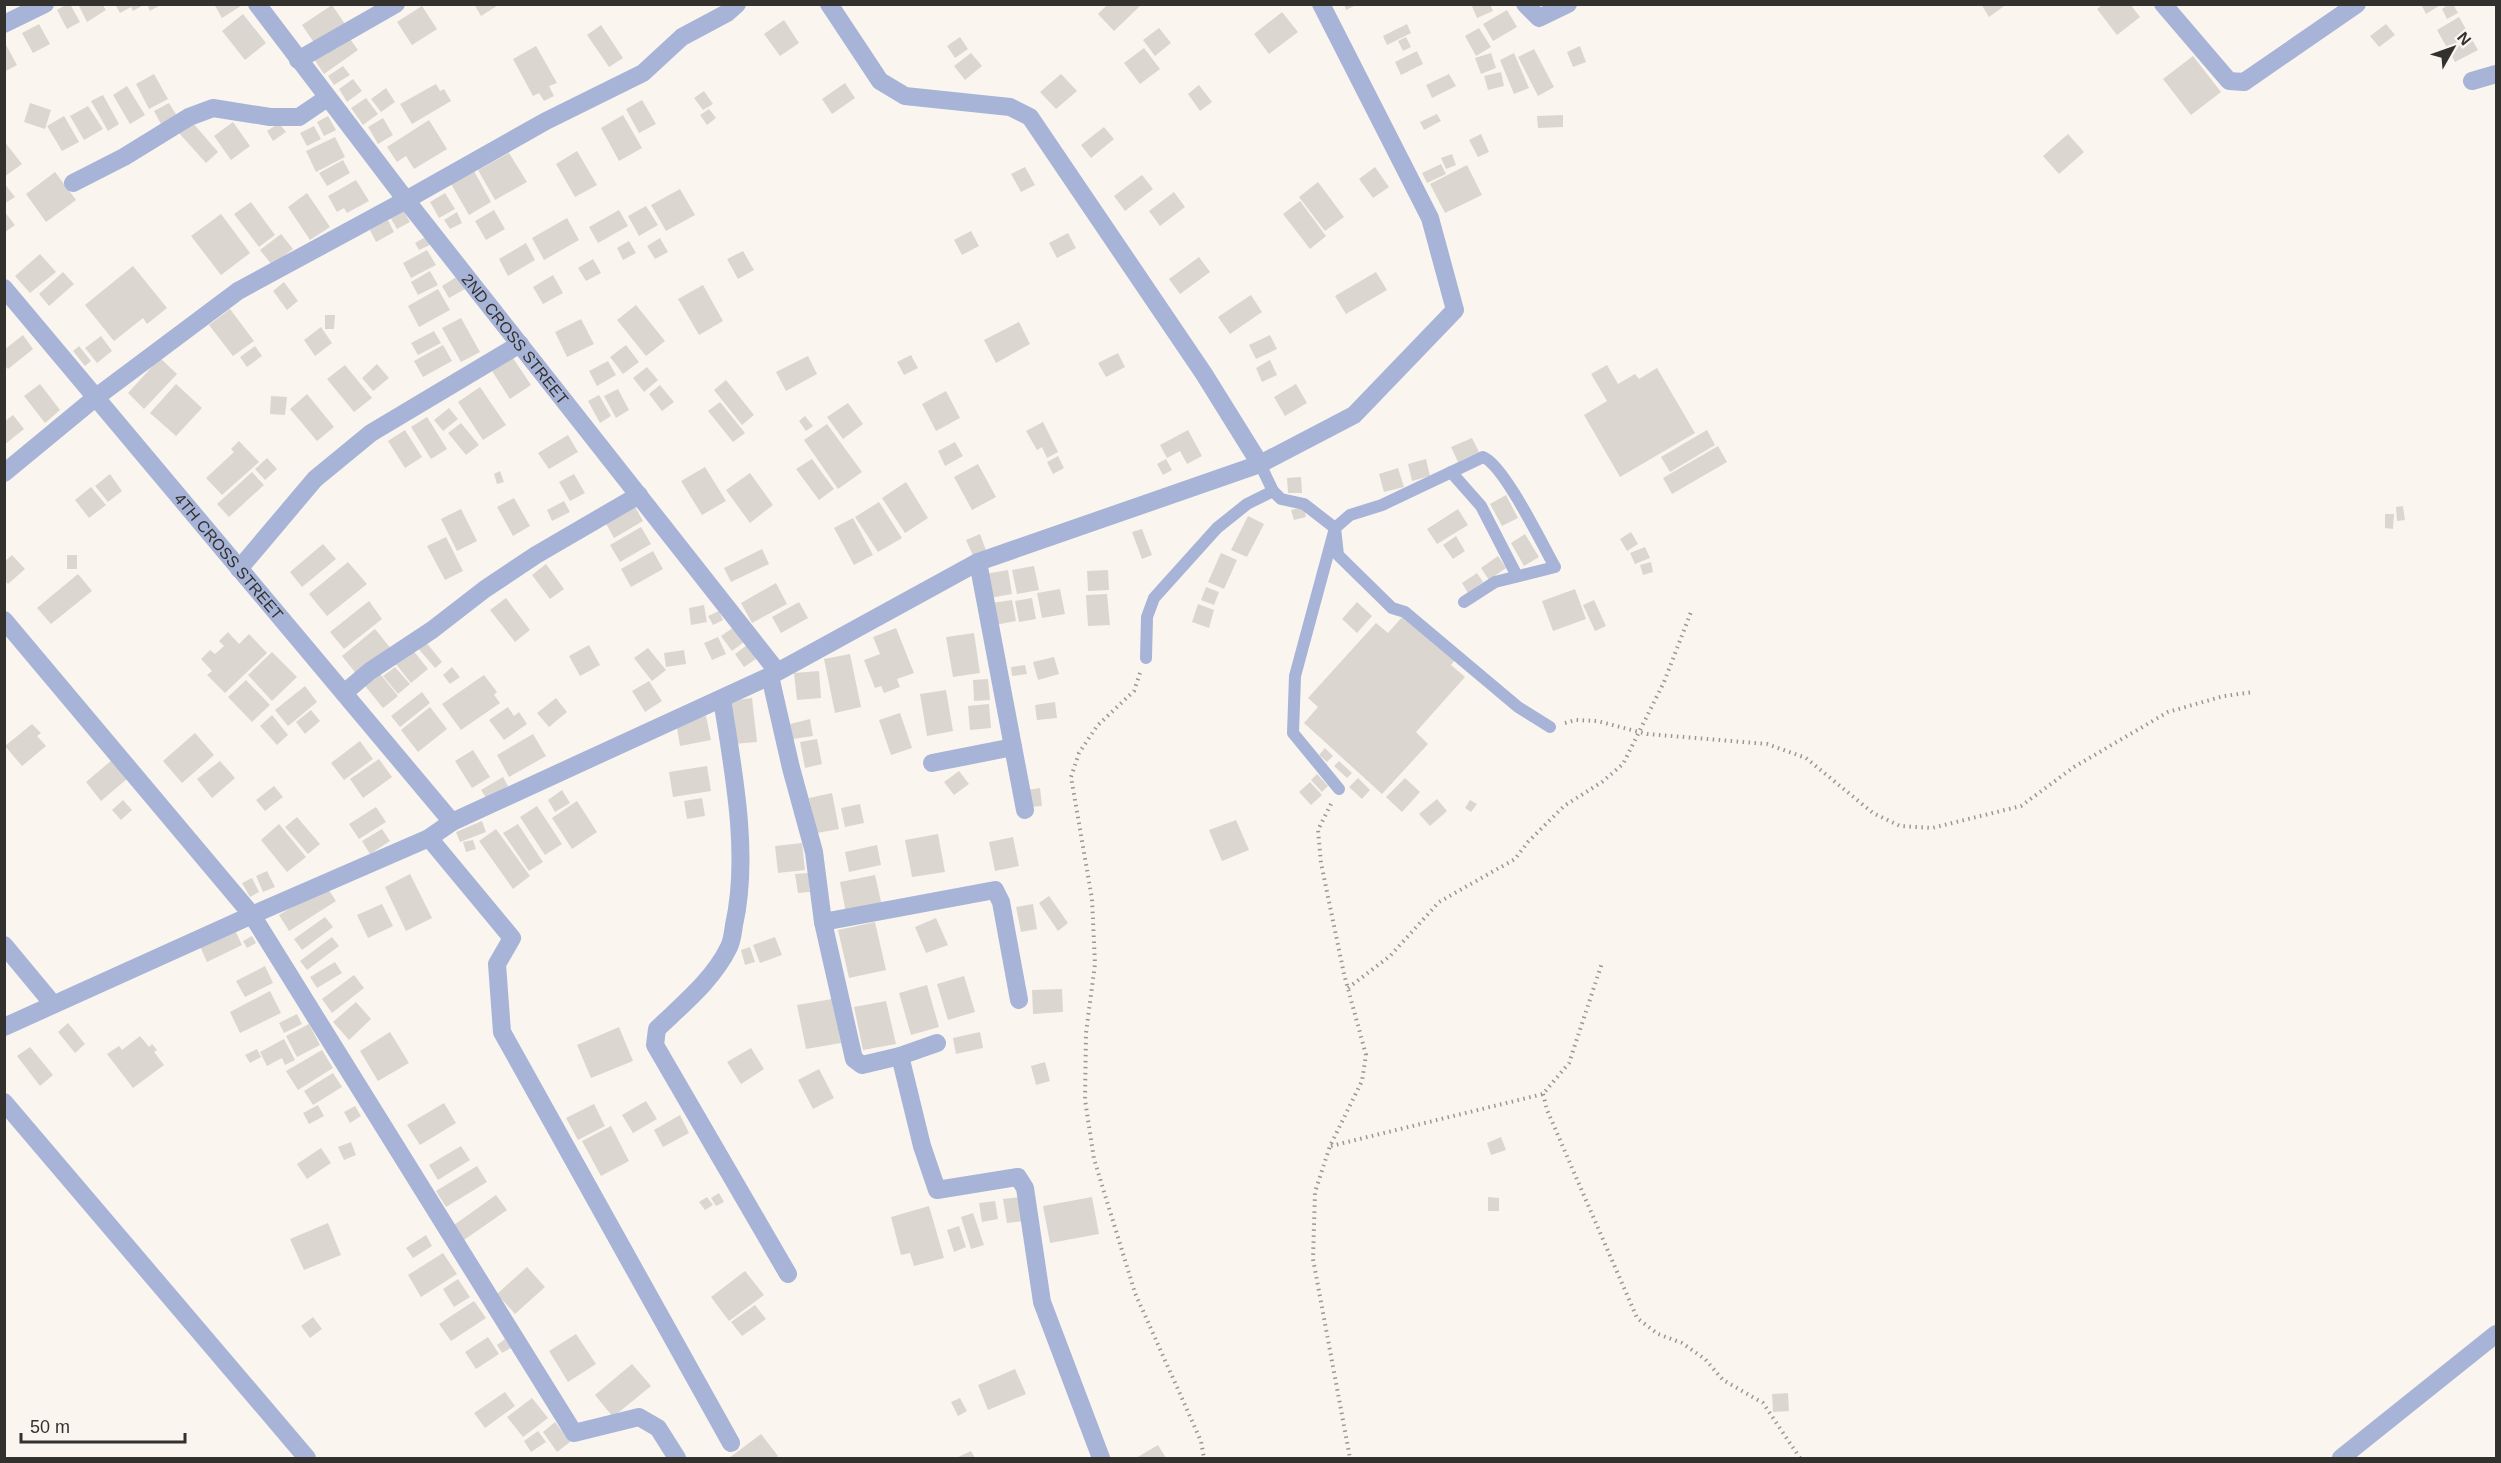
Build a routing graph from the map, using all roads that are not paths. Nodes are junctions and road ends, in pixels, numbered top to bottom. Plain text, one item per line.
1 (45, 4) edge
2 (257, 4) edge
3 (396, 4) edge
4 (737, 4) edge
5 (829, 4) edge
6 (1321, 4) edge
7 (1525, 4) edge
8 (1569, 4) edge
9 (2163, 4) edge
10 (2357, 4) edge
11 (4, 24) edge
12 (298, 60) junction
13 (2496, 74) edge
14 (2472, 81) dead end
15 (327, 98) junction
16 (73, 183) dead end
17 (406, 200) junction
18 (4, 288) edge
19 (520, 344) junction
20 (95, 398) junction
21 (1260, 464) junction
22 (1451, 472) junction
23 (4, 473) edge
24 (1273, 491) junction
25 (639, 495) junction
26 (1335, 528) junction
27 (978, 561) junction
28 (239, 568) junction
29 (1517, 576) junction
30 (1464, 602) dead end
31 (4, 620) edge
32 (1146, 658) road end
33 (774, 673) junction
34 (344, 693) junction
35 (722, 699) junction
36 (1550, 727) road end
37 (1013, 747) junction
38 (932, 764) dead end
39 (1339, 789) road end
40 (1025, 810) dead end
41 (453, 822) junction
42 (429, 838) junction
43 (252, 915) junction
44 (824, 922) junction
45 (4, 945) edge
46 (1019, 1000) dead end
47 (53, 1004) junction
48 (4, 1027) edge
49 (937, 1043) dead end
50 (900, 1056) junction
51 (4, 1102) edge
52 (788, 1274) dead end
53 (2496, 1334) edge
54 (731, 1443) dead end
55 (307, 1458) edge
56 (677, 1458) edge
57 (1101, 1458) edge
58 (2341, 1458) edge

1 - 11 street
2 - 12 street, 2ND CROSS STREET
3 - 12 street
4 - 17 street
5 - 21 street
6 - 21 street
7 - 8 street
9 - 10 street
12 - 15 street, 2ND CROSS STREET
13 - 14 street
15 - 16 street
15 - 17 street, 2ND CROSS STREET
17 - 19 street, 2ND CROSS STREET
17 - 20 street
18 - 20 street, 4TH CROSS STREET
19 - 25 street, 2ND CROSS STREET
19 - 28 street
20 - 23 street
20 - 28 street, 4TH CROSS STREET
21 - 24 lane
21 - 27 street
22 - 26 lane
22 - 29 lane
22 - 29 lane
24 - 26 lane
24 - 32 lane
25 - 33 street, 2ND CROSS STREET
25 - 34 street
26 - 36 lane
26 - 39 lane
27 - 33 street
27 - 37 street
28 - 34 street, 4TH CROSS STREET
29 - 30 lane
31 - 43 street
33 - 35 street
33 - 44 street
34 - 41 street, 4TH CROSS STREET
35 - 41 street
35 - 52 street
37 - 38 street
37 - 40 street
41 - 42 street
42 - 43 street
42 - 54 street
43 - 47 street
43 - 56 street
44 - 46 street
44 - 50 street
45 - 47 street
47 - 48 street
49 - 50 street
50 - 57 street
51 - 55 street
53 - 58 street

